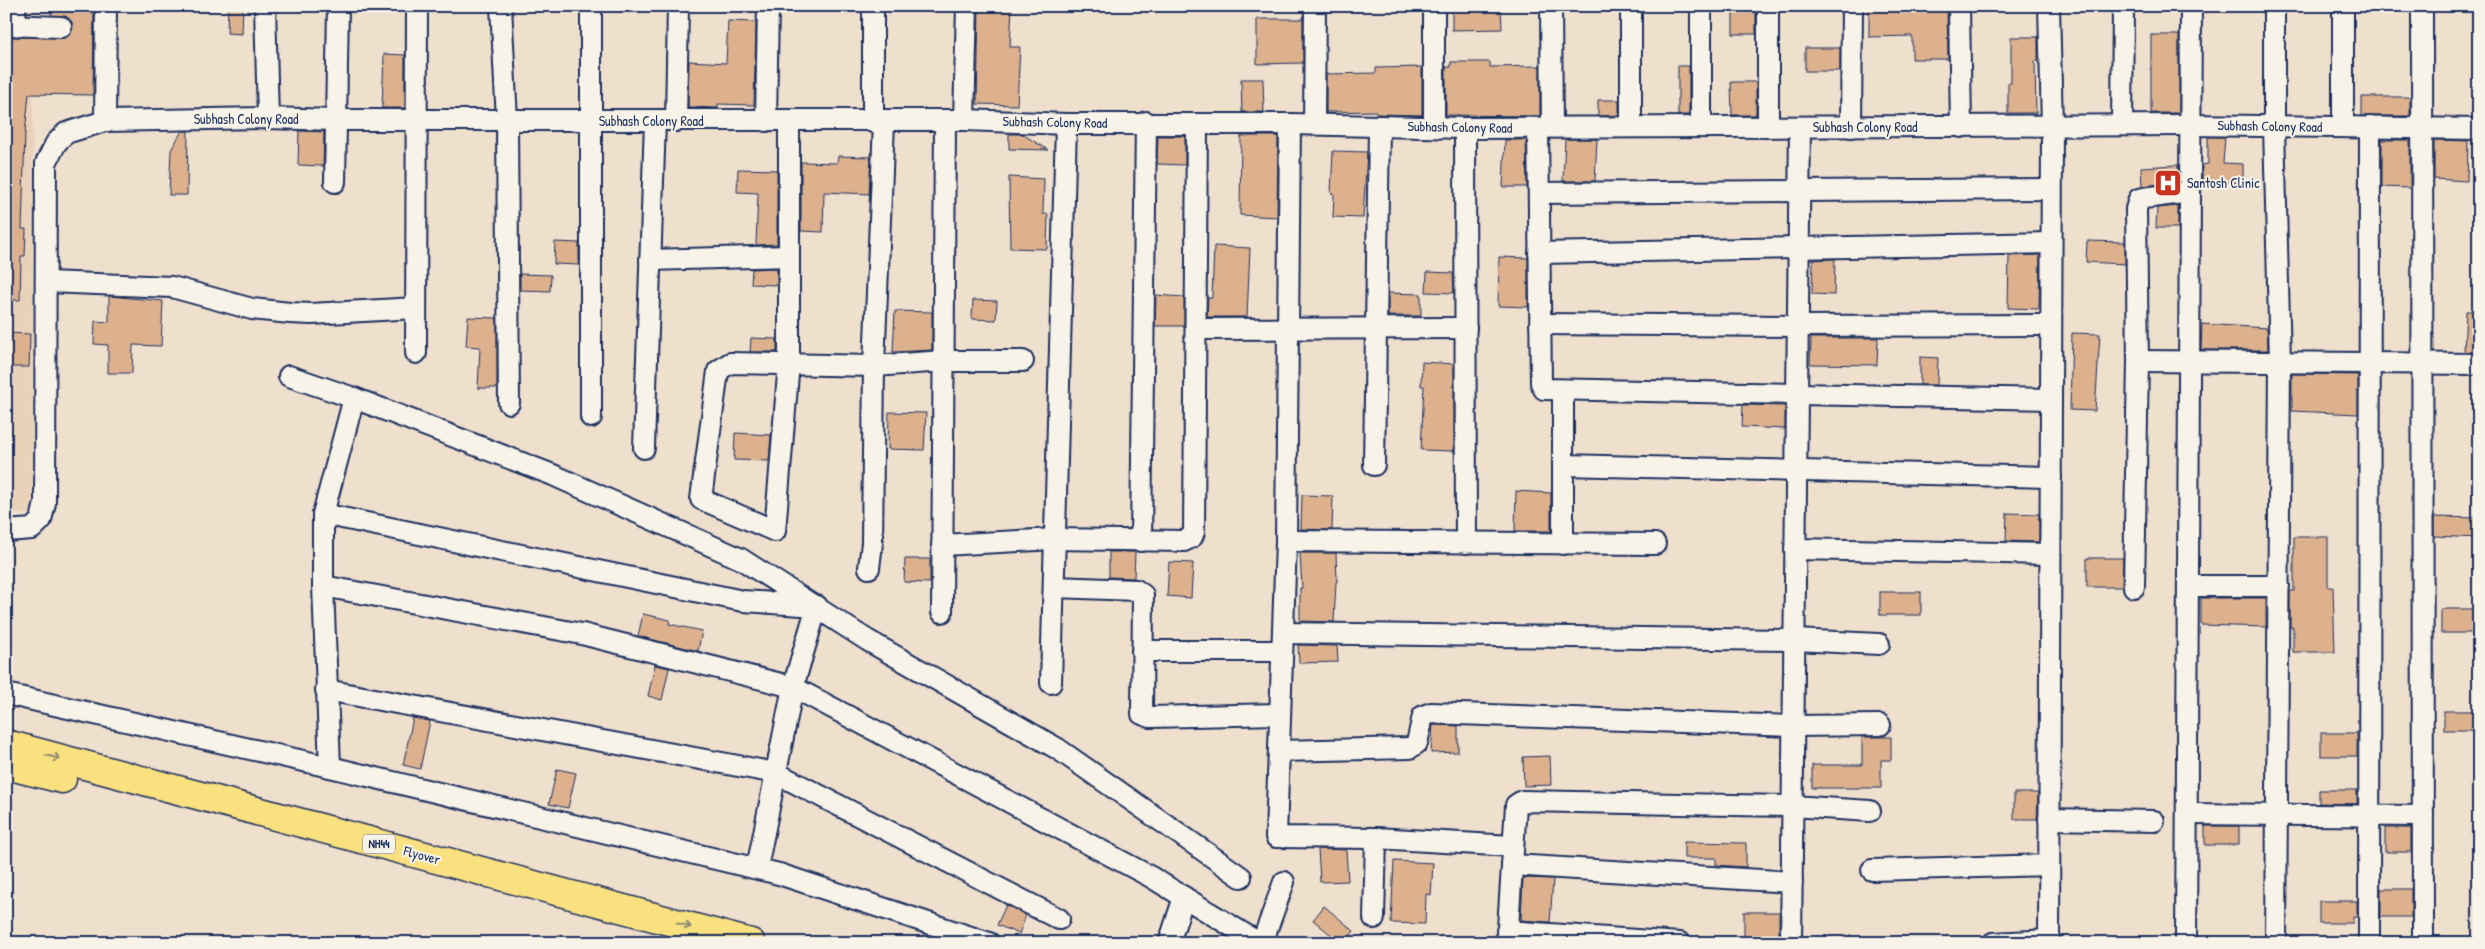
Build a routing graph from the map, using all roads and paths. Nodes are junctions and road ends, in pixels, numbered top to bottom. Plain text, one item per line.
1 (106, 6) edge
2 (265, 6) edge
3 (338, 6) edge
4 (417, 6) edge
5 (501, 6) edge
6 (591, 6) edge
7 (678, 6) edge
8 (768, 6) edge
9 (873, 6) edge
10 (967, 6) edge
11 (1315, 6) edge
12 (1434, 6) edge
13 (1551, 6) edge
14 (1631, 6) edge
15 (1701, 6) edge
16 (1768, 6) edge
17 (1852, 6) edge
18 (1959, 6) edge
19 (2049, 6) edge
20 (2123, 6) edge
21 (2191, 6) edge
22 (2274, 6) edge
23 (2343, 6) edge
24 (2422, 6) edge
25 (12, 19) edge
26 (61, 27) dead end
27 (268, 118) junction
28 (336, 120) junction
29 (416, 120) junction
30 (106, 121) junction
31 (507, 121) junction
32 (593, 121) junction
33 (655, 121) junction
34 (676, 121) junction
35 (766, 121) junction
36 (955, 121) junction
37 (789, 122) junction
38 (879, 122) junction
39 (1146, 122) junction
40 (1066, 124) junction
41 (1290, 124) junction
42 (1314, 124) junction
43 (1196, 125) junction
44 (2190, 125) junction
45 (1379, 126) junction
46 (2052, 126) junction
47 (2122, 126) junction
48 (2274, 126) junction
49 (1434, 127) junction
50 (1545, 127) junction
51 (1631, 127) junction
52 (1701, 127) junction
53 (1768, 127) junction
54 (1800, 127) junction
55 (1852, 127) junction
56 (1961, 127) junction
57 (2344, 127) junction
58 (2370, 127) junction
59 (1465, 128) junction
60 (2422, 128) junction
61 (2479, 129) edge
62 (335, 182) dead end
63 (2051, 189) junction
64 (1799, 191) junction
65 (2190, 192) junction
66 (1539, 193) junction
67 (2051, 244) junction
68 (1799, 248) junction
69 (1539, 253) junction
70 (789, 256) junction
71 (650, 260) junction
72 (47, 282) junction
73 (416, 308) junction
74 (1540, 324) junction
75 (2051, 325) junction
76 (1798, 326) junction
77 (1288, 327) junction
78 (1376, 327) junction
79 (1196, 328) junction
80 (1466, 328) junction
81 (416, 352) dead end
82 (944, 361) junction
83 (1023, 361) dead end
84 (2138, 361) junction
85 (2189, 361) junction
86 (789, 362) junction
87 (2280, 362) junction
88 (2369, 363) junction
89 (2422, 363) junction
90 (2479, 364) edge
91 (874, 366) junction
92 (289, 376) dead end
93 (1563, 391) junction
94 (1797, 395) junction
95 (354, 398) junction
96 (2051, 399) junction
97 (509, 403) dead end
98 (591, 417) dead end
99 (644, 448) dead end
100 (1374, 465) dead end
101 (1563, 465) junction
102 (1796, 471) junction
103 (2051, 477) junction
104 (323, 514) junction
105 (6, 531) edge
106 (1055, 539) junction
107 (1141, 541) junction
108 (1286, 541) junction
109 (1466, 543) junction
110 (942, 544) junction
111 (1563, 544) junction
112 (1655, 544) dead end
113 (1795, 549) junction
114 (2050, 554) junction
115 (869, 568) dead end
116 (323, 586) junction
117 (1054, 586) junction
118 (2188, 586) junction
119 (2278, 586) junction
120 (2134, 587) dead end
121 (817, 606) junction
122 (942, 612) dead end
123 (1794, 640) junction
124 (1283, 642) junction
125 (1879, 644) dead end
126 (1142, 651) junction
127 (1051, 683) dead end
128 (793, 687) junction
129 (326, 690) junction
130 (6, 694) edge
131 (1280, 714) junction
132 (1880, 725) dead end
133 (1793, 726) junction
134 (6, 744) edge
135 (1279, 751) junction
136 (6, 765) edge
137 (330, 767) junction
138 (776, 773) junction
139 (1792, 806) junction
140 (1870, 811) dead end
141 (2187, 814) junction
142 (2277, 814) junction
143 (2369, 816) junction
144 (2423, 816) junction
145 (2049, 819) junction
146 (2154, 821) dead end
147 (1376, 838) junction
148 (1512, 855) junction
149 (2049, 865) junction
150 (757, 868) junction
151 (1872, 870) dead end
152 (1241, 877) dead end
153 (1284, 882) dead end
154 (1792, 882) junction
155 (1184, 897) junction
156 (1374, 918) dead end
157 (1058, 919) dead end
158 (1507, 937) edge
159 (2049, 941) edge
160 (682, 943) edge
161 (751, 943) edge
162 (989, 943) edge
163 (1168, 943) edge
164 (1260, 943) edge
165 (1680, 943) edge
166 (1791, 943) edge
167 (1993, 943) edge
168 (2186, 943) edge
169 (2276, 943) edge
170 (2369, 943) edge
171 (2423, 943) edge

1 - 30 street
2 - 27 street
3 - 28 street
4 - 29 street
5 - 31 street
6 - 32 street
7 - 34 street
8 - 35 street
9 - 38 street
10 - 36 street
11 - 42 street
12 - 49 street
13 - 50 street
14 - 51 street
15 - 52 street
16 - 53 street
17 - 55 street
18 - 56 street
19 - 46 street
20 - 47 street
21 - 44 street
22 - 48 street
23 - 57 street
24 - 60 street
25 - 26 street
27 - 28 street, Subhash Colony Road
27 - 30 street, Subhash Colony Road
28 - 29 street, Subhash Colony Road
28 - 62 street
29 - 31 street, Subhash Colony Road
29 - 73 street
30 - 72 street, Subhash Colony Road
31 - 32 street, Subhash Colony Road
31 - 97 street
32 - 33 street, Subhash Colony Road
32 - 98 street
33 - 34 street, Subhash Colony Road
33 - 71 street
34 - 35 street, Subhash Colony Road
35 - 37 street, Subhash Colony Road
36 - 38 street, Subhash Colony Road
36 - 40 street, Subhash Colony Road
36 - 82 street
37 - 38 street, Subhash Colony Road
37 - 70 street
38 - 91 street
39 - 40 street, Subhash Colony Road
39 - 43 street, Subhash Colony Road
39 - 107 street
40 - 106 street
41 - 42 street, Subhash Colony Road
41 - 43 street, Subhash Colony Road
41 - 77 street
42 - 45 street, Subhash Colony Road
43 - 79 street
44 - 47 street, Subhash Colony Road
44 - 48 street, Subhash Colony Road
44 - 65 street
45 - 49 street, Subhash Colony Road
45 - 78 street
46 - 47 street, Subhash Colony Road
46 - 56 street, Subhash Colony Road
46 - 63 street
48 - 57 street, Subhash Colony Road
48 - 87 street
49 - 59 street, Subhash Colony Road
50 - 51 street, Subhash Colony Road
50 - 59 street, Subhash Colony Road
50 - 66 street
51 - 52 street, Subhash Colony Road
52 - 53 street, Subhash Colony Road
53 - 54 street, Subhash Colony Road
54 - 55 street, Subhash Colony Road
54 - 64 street
55 - 56 street, Subhash Colony Road
57 - 58 street, Subhash Colony Road
58 - 60 street, Subhash Colony Road
58 - 88 street
59 - 80 street
60 - 61 street, Subhash Colony Road
60 - 89 street
63 - 64 street
63 - 67 street
64 - 66 street
64 - 68 street
65 - 84 street
65 - 85 street
66 - 69 street
67 - 68 street
67 - 75 street
68 - 69 street
68 - 76 street
69 - 74 street
70 - 71 street
70 - 86 street
71 - 99 street
72 - 73 street
72 - 105 street, Subhash Colony Road
73 - 81 street
74 - 76 street
74 - 93 street
75 - 76 street
75 - 96 street
76 - 94 street
77 - 78 street
77 - 79 street
77 - 108 street
78 - 80 street
78 - 100 street
79 - 107 street
80 - 109 street
82 - 83 street
82 - 91 street
82 - 110 street
84 - 85 street
84 - 120 street
85 - 87 street
85 - 118 street
86 - 86 street
86 - 91 street
87 - 88 street
87 - 119 street
88 - 89 street
88 - 143 street
89 - 90 street
89 - 144 street
91 - 115 street
92 - 95 street
93 - 94 street
93 - 101 street
94 - 96 street
94 - 102 street
95 - 104 street
95 - 121 street
96 - 103 street
101 - 102 street
101 - 111 street
102 - 103 street
102 - 113 street
103 - 114 street
104 - 116 street
104 - 121 street
106 - 107 street
106 - 110 street
106 - 117 street
108 - 109 street
108 - 124 street
109 - 111 street
110 - 122 street
111 - 112 street
113 - 114 street
113 - 123 street
114 - 145 street
116 - 128 street
116 - 129 street
117 - 126 street
117 - 127 street
118 - 119 street
118 - 141 street
119 - 142 street
121 - 128 street
121 - 152 street
123 - 124 street
123 - 125 street
123 - 133 street
124 - 126 street
124 - 131 street
126 - 131 street
128 - 138 street
128 - 155 street
129 - 137 street
129 - 138 street
130 - 137 street
131 - 135 street
132 - 133 street
133 - 135 street
133 - 139 street
134 -> 161 highway, Flyover / NH44
135 - 147 street
136 - 160 highway, Flyover / NH44
137 - 150 street
138 - 150 street
138 - 157 street
139 - 140 street
139 - 148 street
139 - 154 street
141 - 142 street
141 - 168 street
142 - 143 street
142 - 169 street
143 - 144 street
143 - 170 street
144 - 171 street
145 - 146 street
145 - 149 street
147 - 148 street
147 - 156 street
148 - 154 street
148 - 158 street
149 - 151 street
149 - 159 street
150 - 162 street
153 - 164 street
154 - 166 street
155 - 163 street
155 - 164 street
158 - 165 street
159 - 167 street

